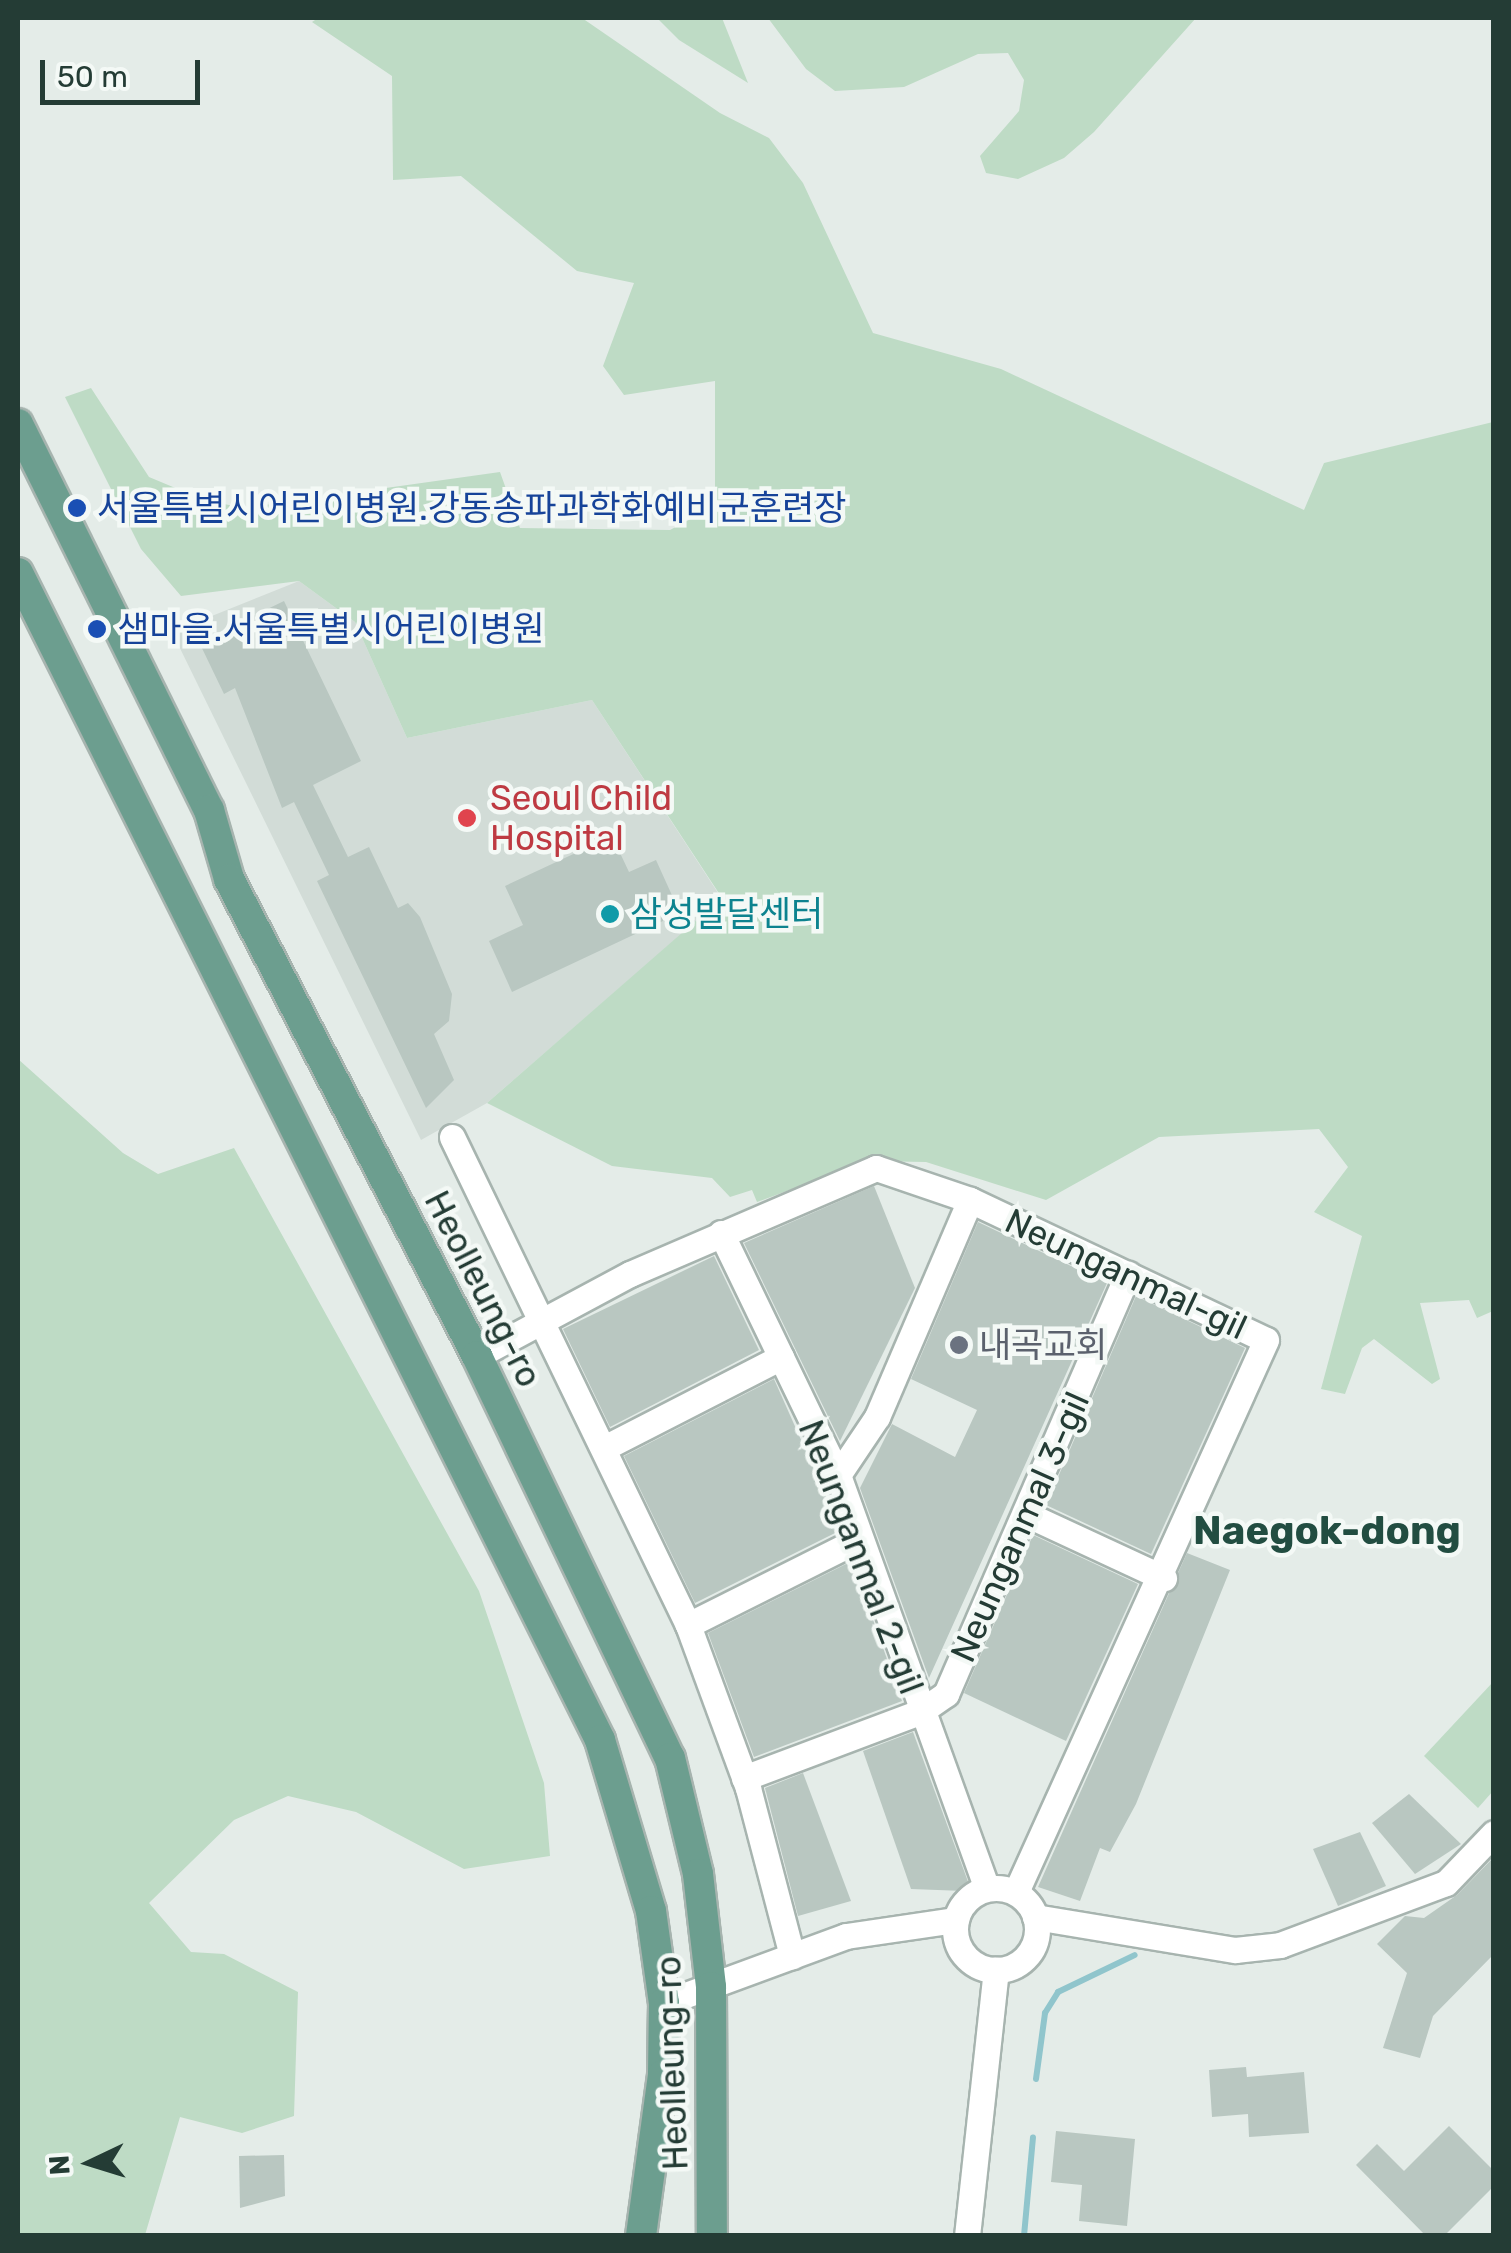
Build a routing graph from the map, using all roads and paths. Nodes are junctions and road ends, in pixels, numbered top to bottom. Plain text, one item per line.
1 (18, 424) edge
2 (18, 573) edge
3 (452, 1137) dead end
4 (970, 1200) junction
5 (721, 1232) junction
6 (1128, 1274) junction
7 (544, 1317) junction
8 (476, 1356) junction
9 (781, 1357) junction
10 (604, 1448) junction
11 (838, 1475) junction
12 (1028, 1515) junction
13 (860, 1539) junction
14 (1164, 1578) junction
15 (688, 1625) junction
16 (920, 1712) junction
17 (744, 1778) junction
18 (1494, 1833) edge
19 (986, 1888) junction
20 (1016, 1892) junction
21 (1036, 1917) junction
22 (956, 1920) junction
23 (792, 1956) junction
24 (996, 1970) junction
25 (711, 1987) junction
26 (664, 2003) junction
27 (641, 2236) edge
28 (712, 2236) edge
29 (967, 2236) edge

1 - 8 main road, Heolleung-ro
2 - 26 main road, Heolleung-ro
3 - 7 street
4 - 5 street, Neunganmal-gil
4 - 6 street, Neunganmal-gil
4 - 11 street, Neunganmal-gil
5 - 7 street, Neunganmal-gil
5 - 9 street, Neunganmal 2-gil
6 - 12 street, Neunganmal 3-gil
6 - 14 street, Neunganmal-gil
7 - 8 street, Neunganmal-gil
7 - 10 street
8 - 25 main road, Heolleung-ro
9 - 10 street
9 - 11 street, Neunganmal 2-gil
10 - 15 street
11 - 13 street, Neunganmal 2-gil
12 - 14 street
12 - 16 street, Neunganmal 3-gil
13 - 15 street
13 - 16 street, Neunganmal 2-gil
14 - 20 street, Neunganmal-gil
15 - 17 street
16 - 17 street
16 - 19 street, Neunganmal 2-gil
17 - 23 street
18 - 21 street
19 - 20 street
19 - 22 street
20 - 21 street
21 - 24 street
22 - 23 street
22 - 24 street
23 - 25 street
24 - 29 street
25 - 26 street
25 - 28 main road, Heolleung-ro
26 - 27 main road, Heolleung-ro

